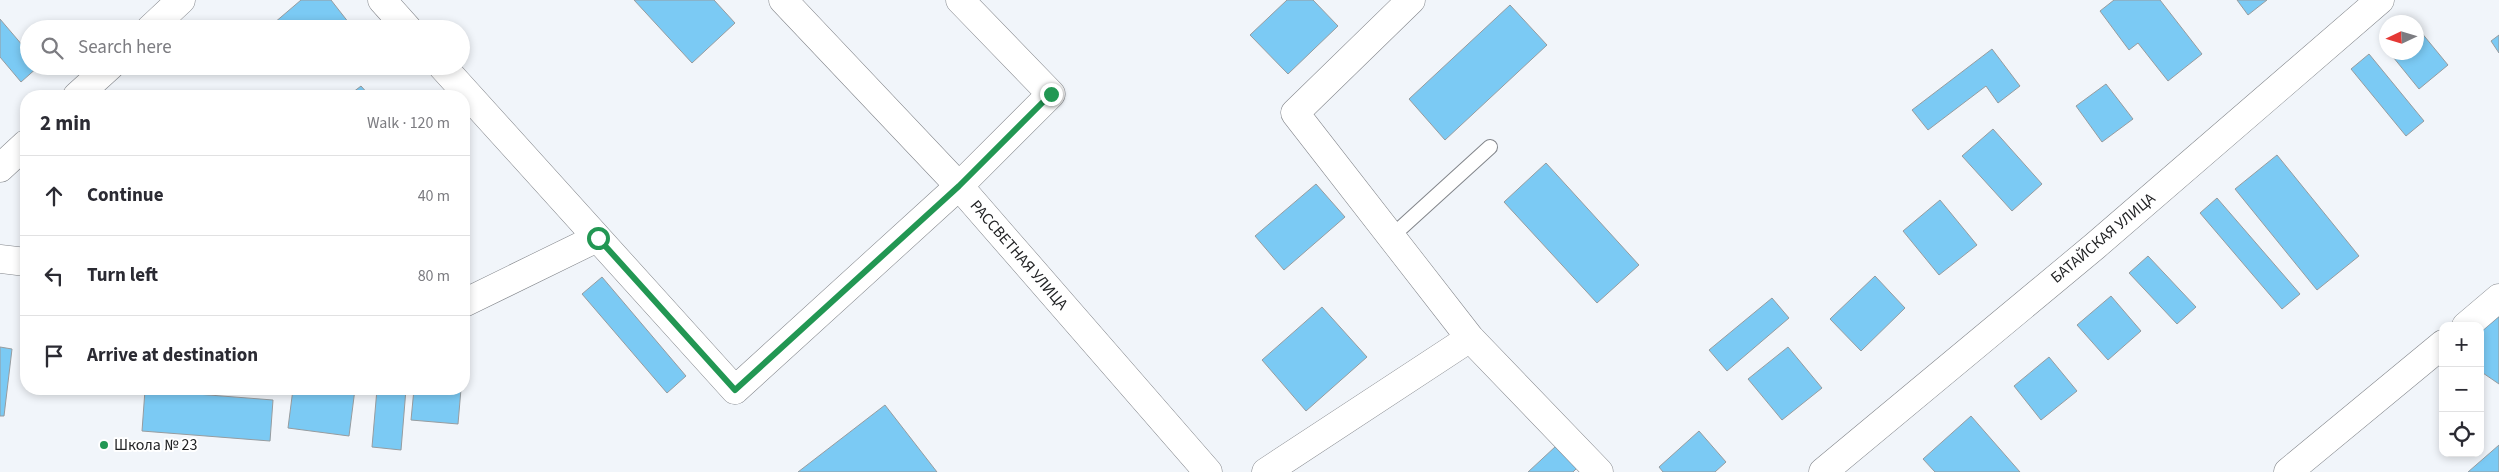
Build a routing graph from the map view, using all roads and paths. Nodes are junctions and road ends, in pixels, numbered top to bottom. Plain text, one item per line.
1 (181, 0) edge
2 (382, 0) edge
3 (783, 0) edge
4 (960, 0) edge
5 (1411, 0) edge
6 (2380, 0) edge
7 (160, 20) edge
8 (400, 20) edge
9 (100, 75) edge
10 (450, 75) edge
11 (84, 90) edge
12 (464, 90) edge
13 (470, 97) edge
14 (1490, 146) dead end
15 (20, 150) edge
16 (0, 168) edge
17 (959, 186) junction
18 (1391, 237) junction
19 (598, 238) junction
20 (0, 259) edge
21 (20, 261) edge
22 (2499, 298) edge
23 (470, 300) edge
24 (2471, 322) edge
25 (1470, 338) junction
26 (2439, 347) edge
27 (1208, 472) edge
28 (1266, 472) edge
29 (1599, 472) edge
30 (1824, 472) edge
31 (2288, 472) edge

1 - 7 street
2 - 8 street
3 - 17 street, РАССВЕТНАЯ УЛИЦА
4 - 17 street
5 - 18 street
6 - 30 street, БАТАЙСКАЯ УЛИЦА
9 - 11 street
10 - 12 street
13 - 19 street
14 - 18 lane
15 - 16 street
17 - 19 street
17 - 27 street, РАССВЕТНАЯ УЛИЦА
18 - 25 street
19 - 23 street
20 - 21 street
22 - 24 street
25 - 28 street
25 - 29 street
26 - 31 street

